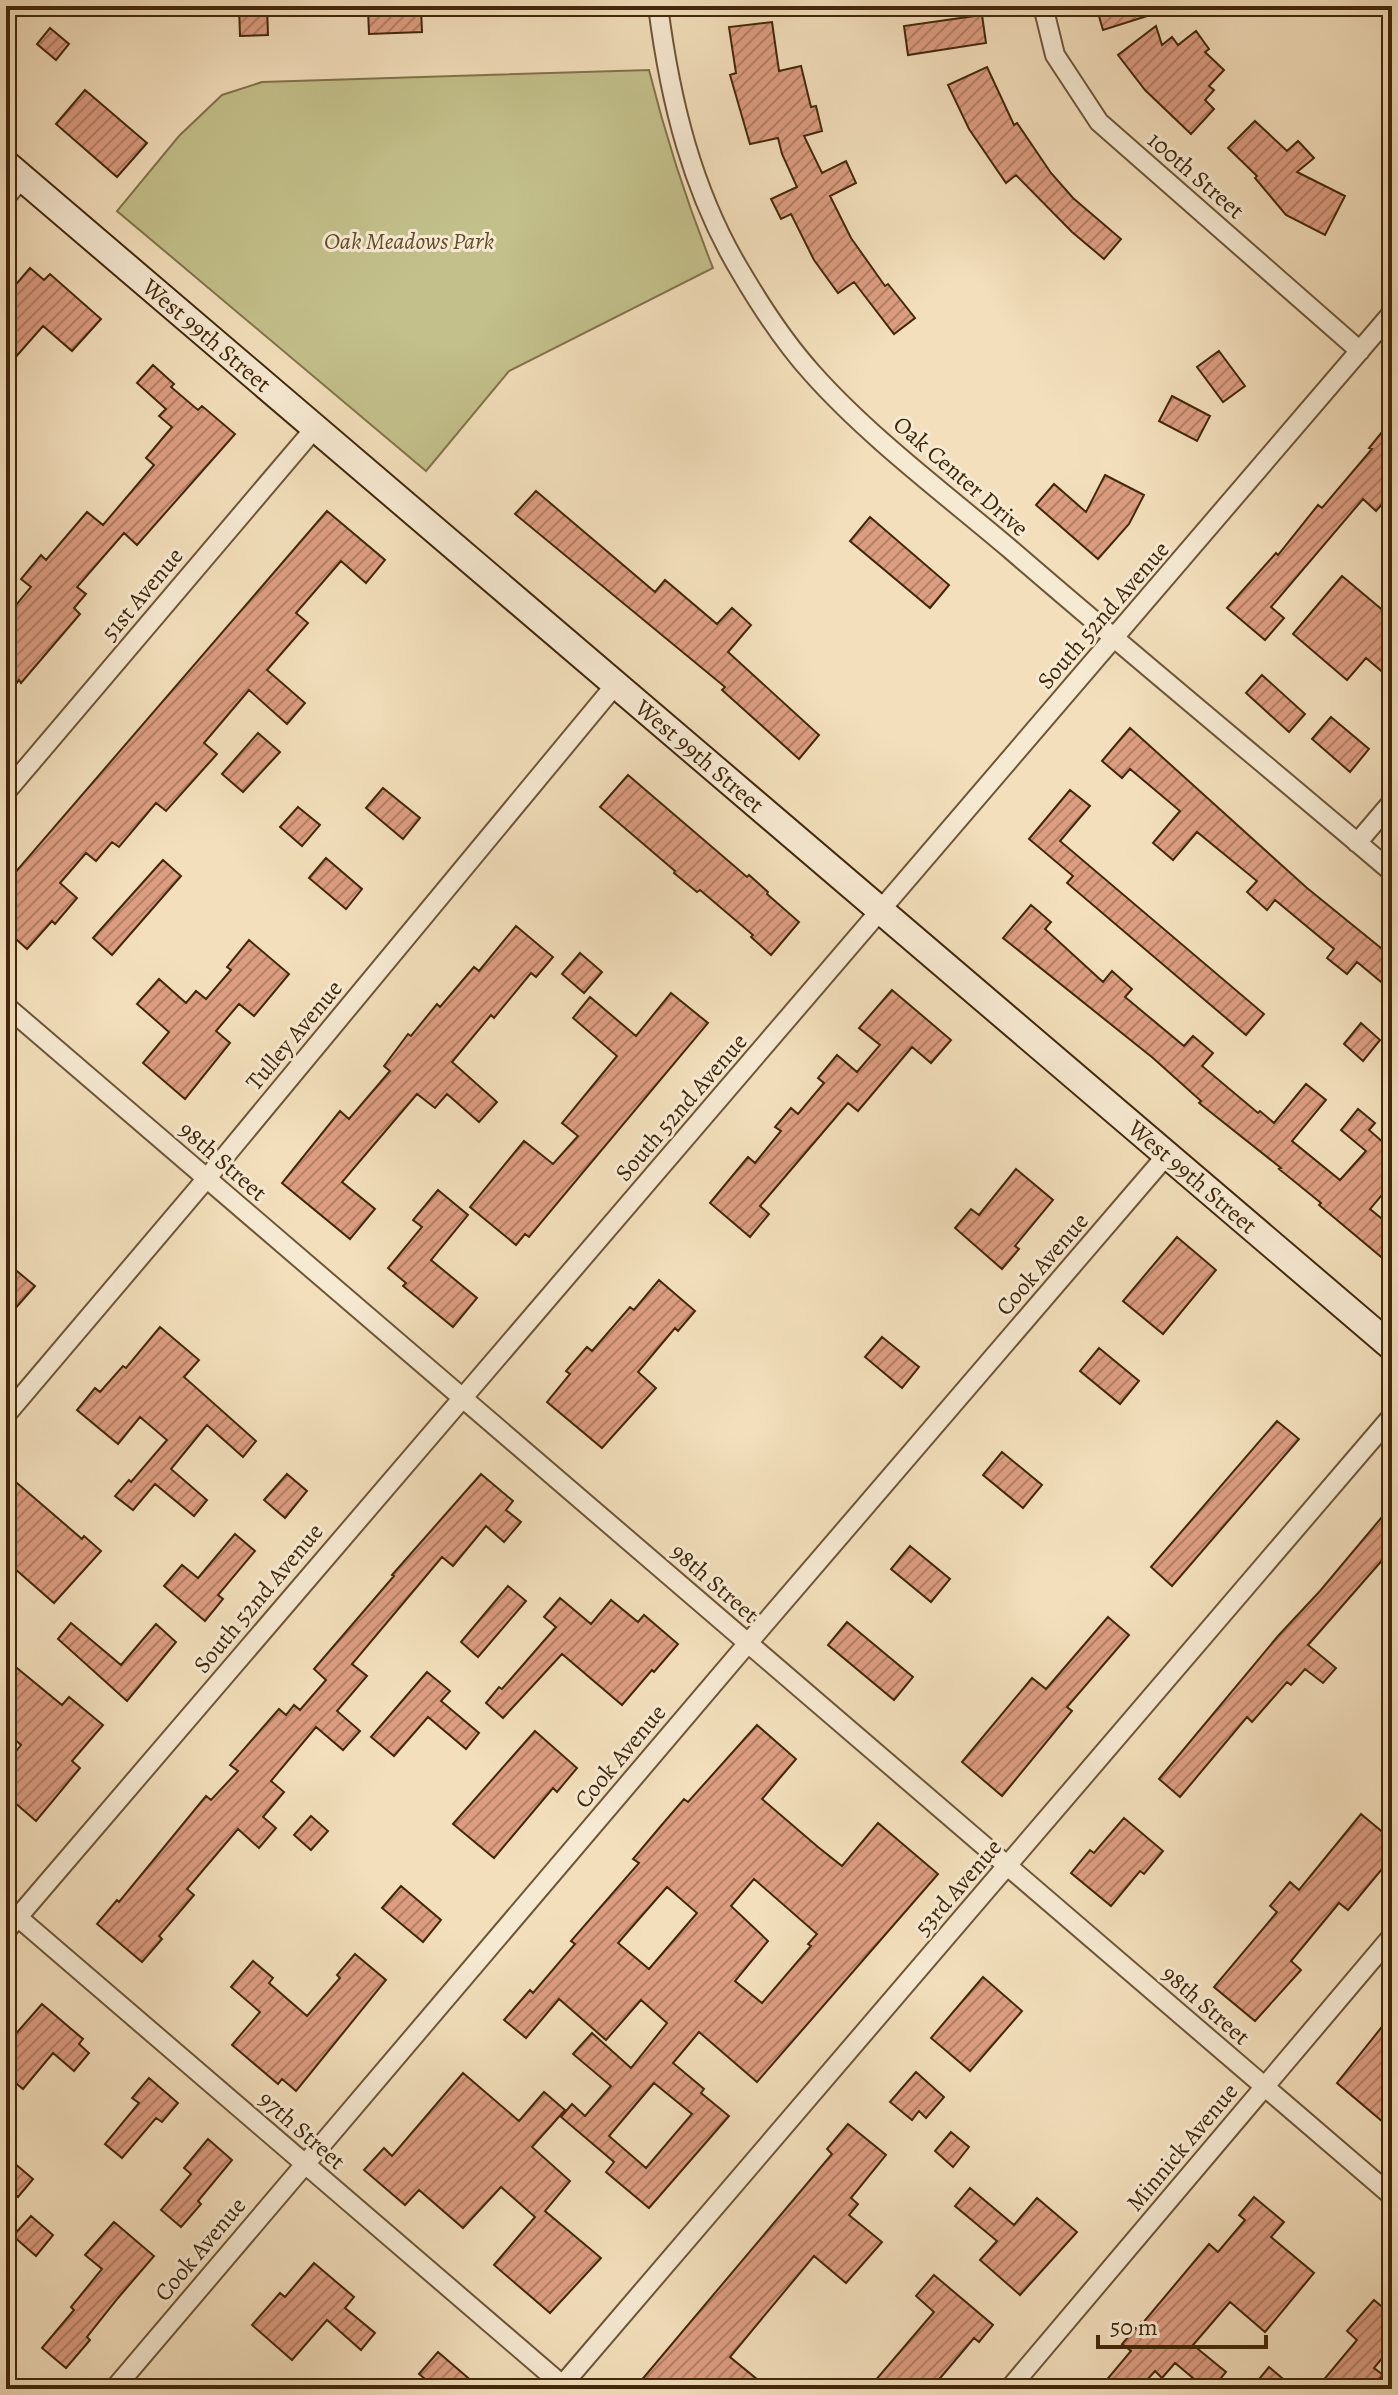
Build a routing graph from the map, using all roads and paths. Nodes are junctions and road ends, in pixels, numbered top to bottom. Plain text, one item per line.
1 (658, 6) edge
2 (1043, 6) edge
3 (11, 180) edge
4 (1392, 313) edge
5 (1360, 351) junction
6 (315, 428) junction
7 (1115, 640) junction
8 (616, 684) junction
9 (6, 792) edge
10 (1392, 802) edge
11 (1357, 843) junction
12 (1392, 872) edge
13 (882, 912) junction
14 (6, 1006) edge
15 (1166, 1156) junction
16 (207, 1178) junction
17 (1392, 1347) edge
18 (461, 1397) junction
19 (6, 1415) edge
20 (1392, 1416) edge
21 (748, 1643) junction
22 (1007, 1866) junction
23 (10, 1919) edge
24 (1392, 1936) edge
25 (1265, 2087) junction
26 (304, 2163) junction
27 (1392, 2196) edge
28 (563, 2388) edge
29 (114, 2389) edge
30 (1009, 2389) edge

1 - 7 street, Oak Center Drive
2 - 5 street, 100th Street
3 - 6 street, West 99th Street
4 - 5 street, South 52nd Avenue
5 - 7 street, South 52nd Avenue
6 - 8 street, West 99th Street
6 - 9 street, 51st Avenue
7 - 11 street, Oak Center Drive
7 - 13 street, South 52nd Avenue
8 - 13 street, West 99th Street
8 - 16 street, Tulley Avenue
10 - 11 street
11 - 12 street, Oak Center Drive
13 - 15 street, West 99th Street
13 - 18 street, South 52nd Avenue
14 - 16 street, 98th Street
15 - 17 street, West 99th Street
15 - 21 street, Cook Avenue
16 - 18 street, 98th Street
16 - 19 street, Tulley Avenue
18 - 21 street, 98th Street
18 - 23 street, South 52nd Avenue
20 - 22 street, 53rd Avenue
21 - 22 street, 98th Street
21 - 26 street, Cook Avenue
22 - 25 street, 98th Street
22 - 28 street, 53rd Avenue
23 - 26 street, 97th Street
24 - 25 street, Minnick Avenue
25 - 27 street, 98th Street
25 - 30 street, Minnick Avenue
26 - 28 street, 97th Street
26 - 29 street, Cook Avenue

